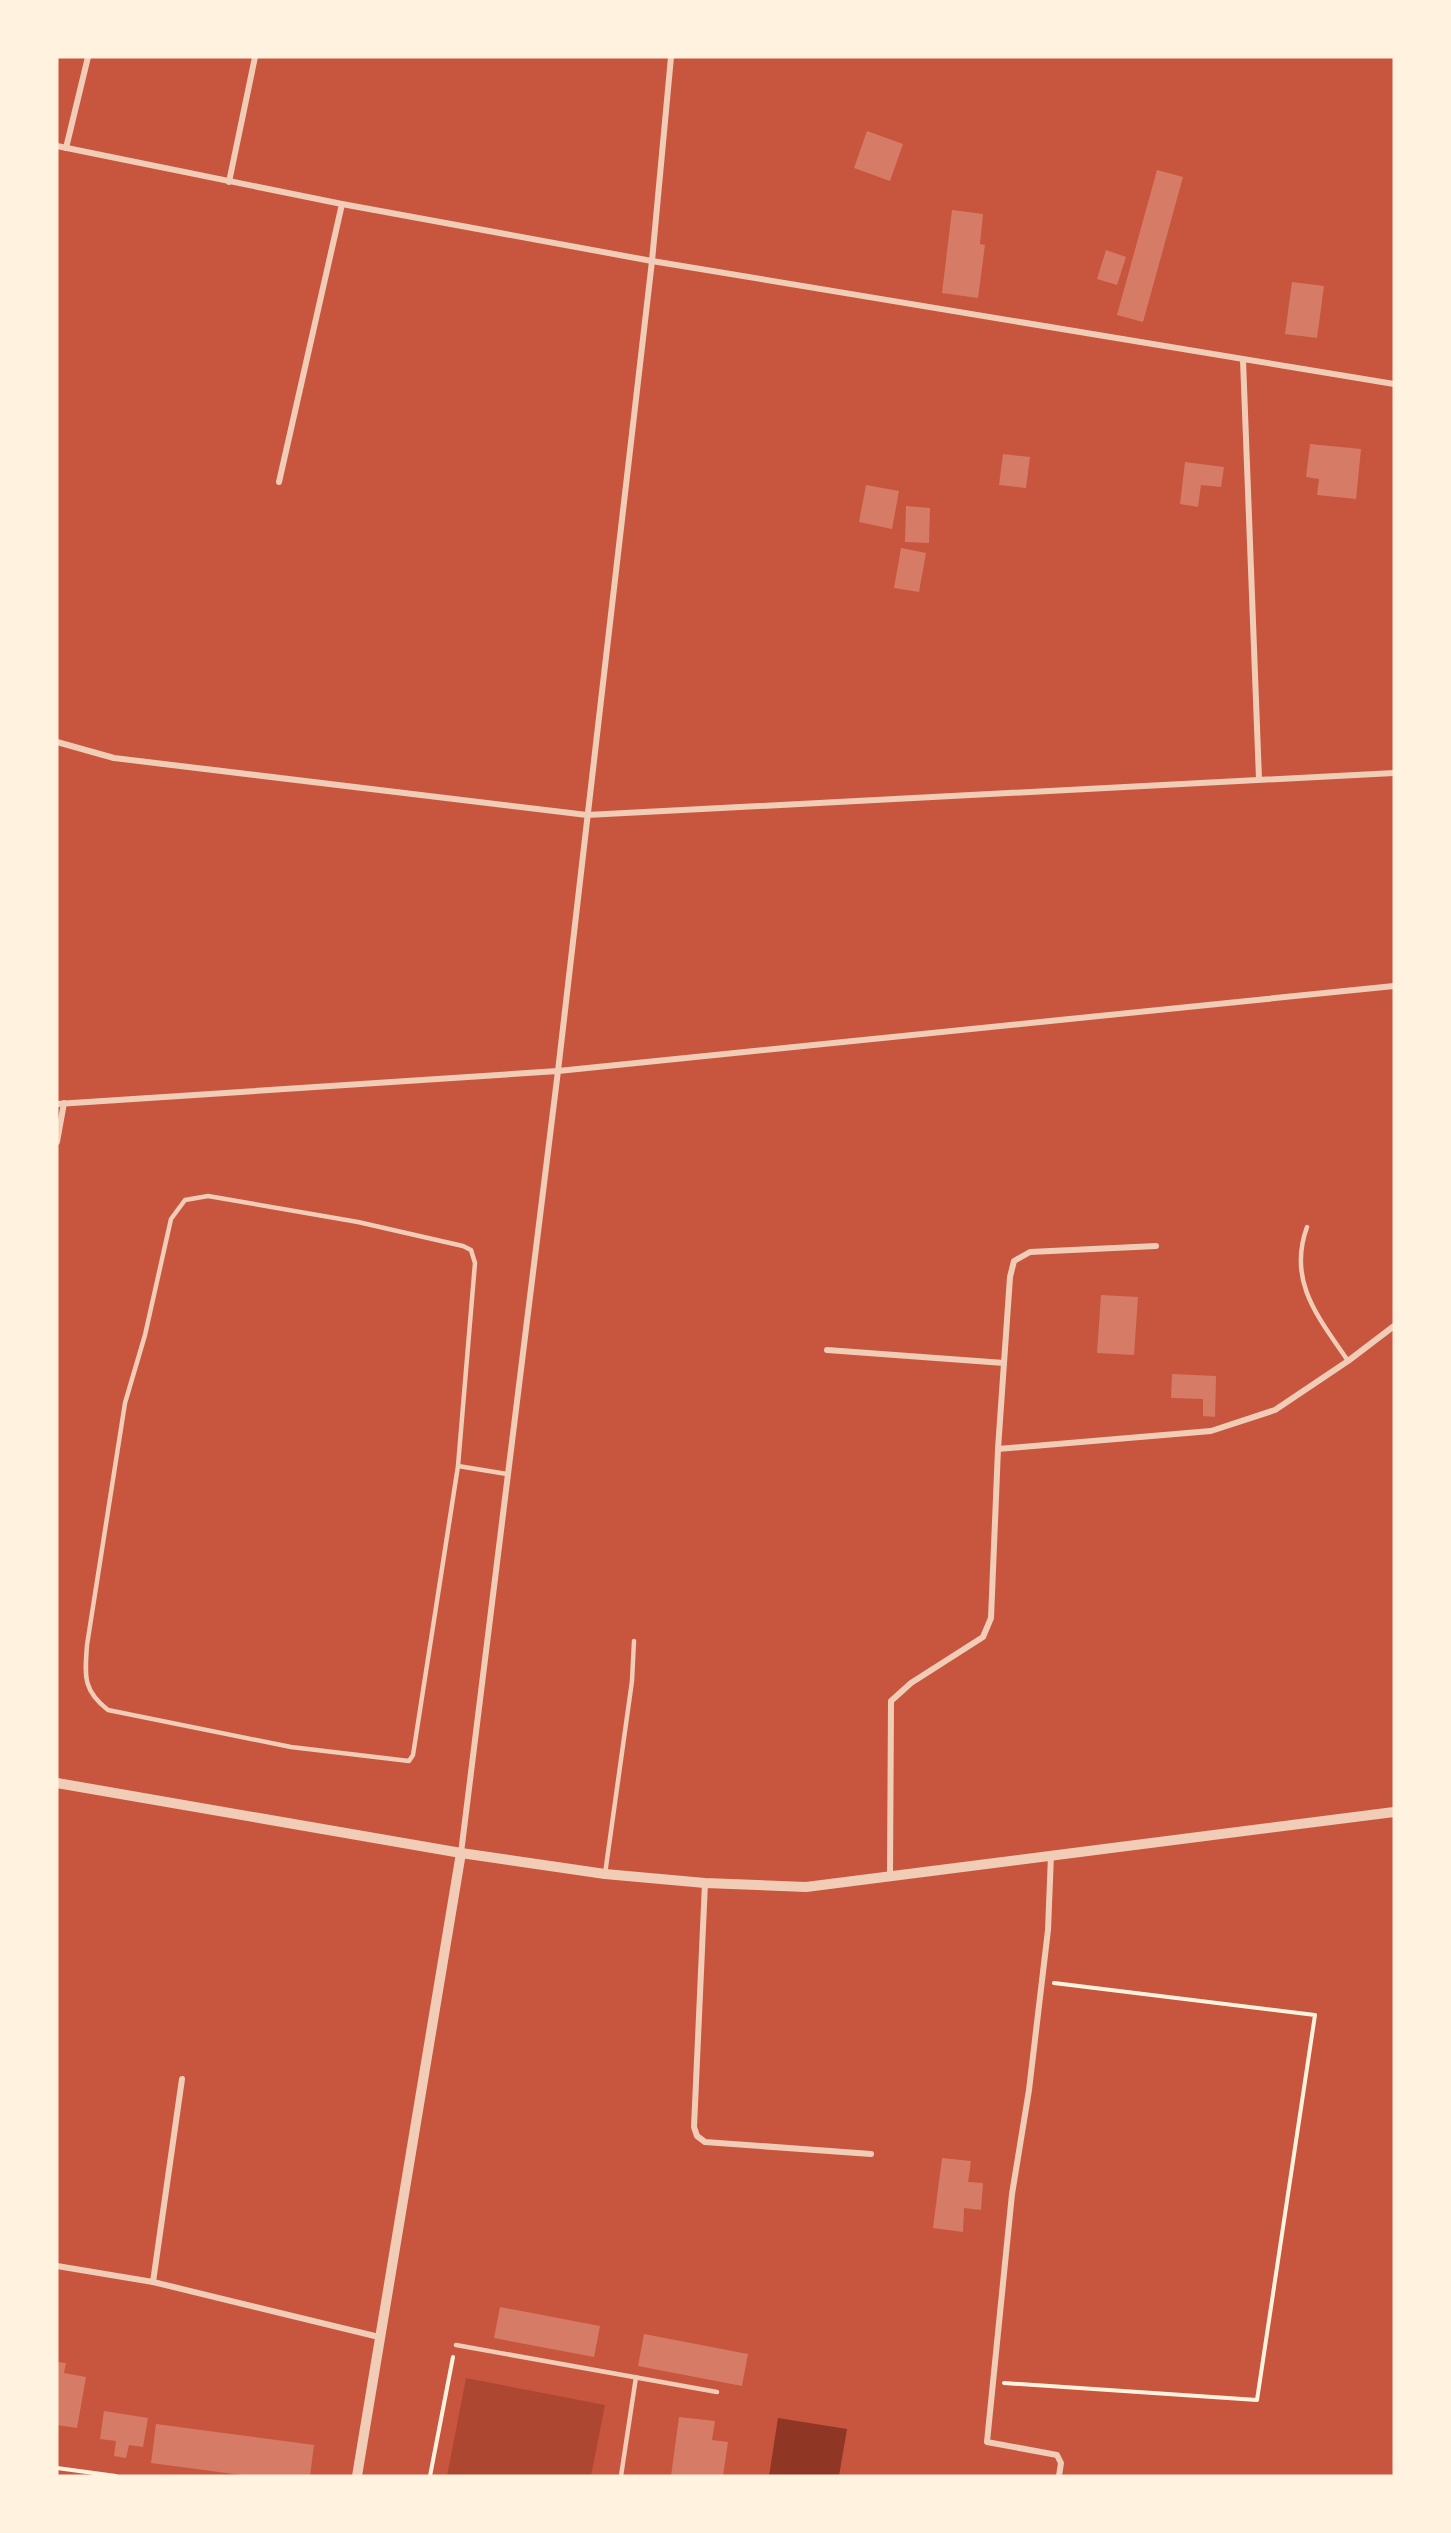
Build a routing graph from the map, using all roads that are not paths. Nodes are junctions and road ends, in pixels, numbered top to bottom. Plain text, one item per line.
1 (88, 57) edge
2 (255, 57) edge
3 (671, 57) edge
4 (57, 146) edge
5 (66, 147) junction
6 (229, 182) junction
7 (342, 204) junction
8 (652, 261) junction
9 (1243, 360) junction
10 (1394, 384) edge
11 (279, 482) dead end
12 (57, 742) edge
13 (1394, 774) edge
14 (1259, 779) junction
15 (587, 814) junction
16 (1394, 986) edge
17 (558, 1071) junction
18 (60, 1103) edge
19 (57, 1142) edge
20 (1307, 1227) dead end
21 (1156, 1246) dead end
22 (1394, 1326) edge
23 (827, 1350) dead end
24 (1348, 1361) junction
25 (1004, 1363) junction
26 (998, 1449) junction
27 (458, 1466) junction
28 (507, 1474) junction
29 (633, 1641) dead end
30 (57, 1783) edge
31 (1394, 1812) edge
32 (461, 1853) junction
33 (1052, 1854) junction
34 (605, 1874) junction
35 (890, 1876) junction
36 (705, 1883) junction
37 (182, 2079) dead end
38 (870, 2154) dead end
39 (57, 2266) edge
40 (153, 2282) junction
41 (379, 2337) junction
42 (456, 2345) road end
43 (636, 2377) junction
44 (717, 2392) dead end
45 (357, 2476) edge
46 (621, 2476) edge
47 (1059, 2476) edge

1 - 5 street
2 - 6 street
3 - 8 street
4 - 5 street
5 - 6 street
6 - 7 street
7 - 8 street
7 - 11 street
8 - 9 street
8 - 15 street
9 - 10 street
9 - 14 street
12 - 15 street
13 - 14 street
14 - 15 street
15 - 17 street
16 - 17 street
17 - 18 street
17 - 28 street
18 - 19 street
20 - 24 lane
21 - 25 street
22 - 24 street
23 - 25 street
24 - 26 street
25 - 26 street
26 - 35 street
27 - 27 lane
27 - 28 lane
28 - 32 street
29 - 34 lane
30 - 32 street
31 - 33 street
32 - 34 street
32 - 41 street
33 - 35 street
33 - 47 street
34 - 36 street
35 - 36 street
36 - 38 street
37 - 40 street
39 - 40 street
40 - 41 street
41 - 45 street
42 - 43 lane
43 - 44 lane
43 - 46 lane

